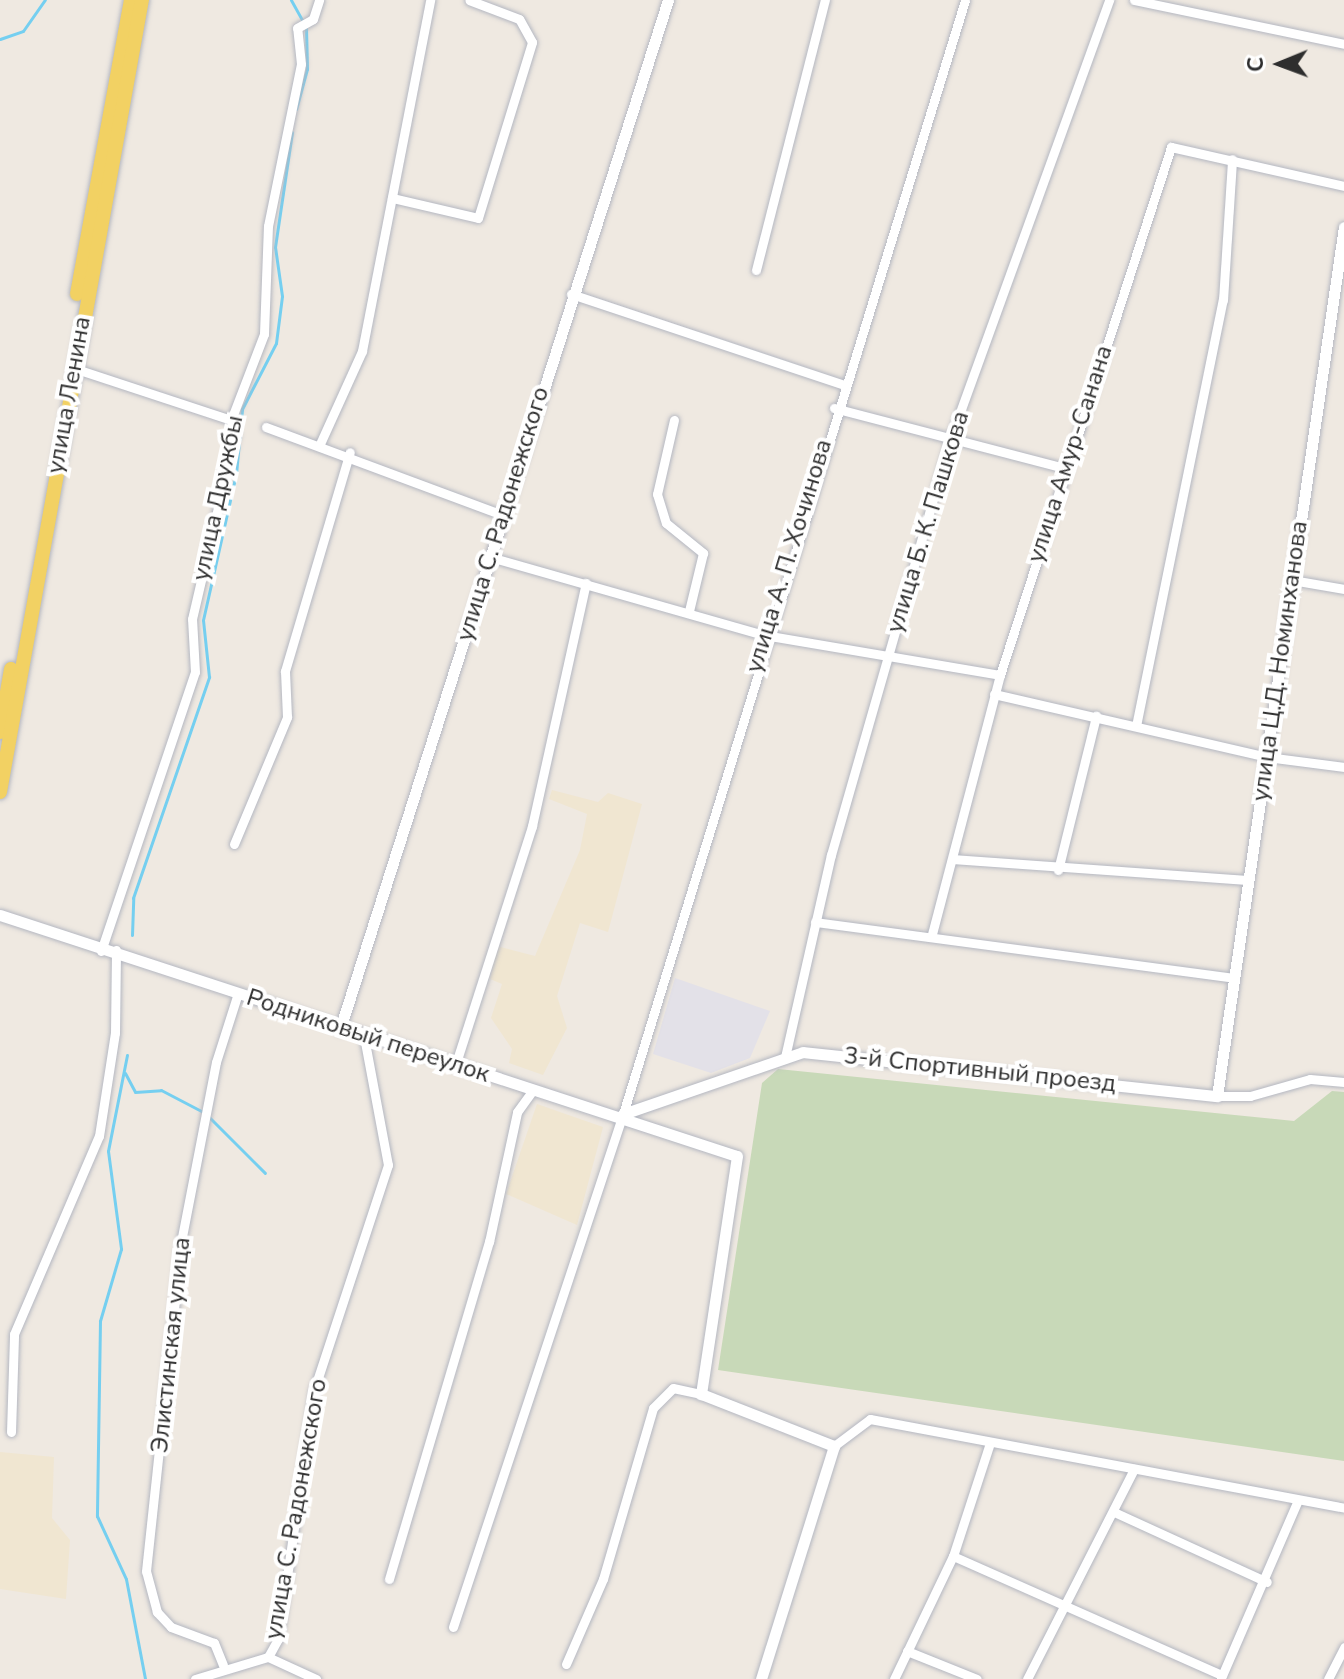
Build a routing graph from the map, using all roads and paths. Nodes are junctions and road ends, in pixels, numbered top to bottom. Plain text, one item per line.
1 (131, 0) edge
2 (142, 0) edge
3 (319, 0) edge
4 (430, 0) edge
5 (469, 0) edge
6 (668, 0) edge
7 (825, 0) edge
8 (965, 0) edge
9 (1109, 0) edge
10 (1134, 0) edge
11 (1344, 44) edge
12 (1232, 159) junction
13 (1344, 186) edge
14 (392, 198) junction
15 (1344, 227) edge
16 (756, 270) dead end
17 (571, 294) junction
18 (73, 368) junction
19 (842, 384) junction
20 (834, 408) junction
21 (231, 420) junction
22 (674, 420) dead end
23 (266, 427) dead end
24 (951, 437) junction
25 (319, 446) junction
26 (350, 452) junction
27 (1065, 468) junction
28 (503, 515) junction
29 (490, 557) junction
30 (1292, 580) junction
31 (586, 583) junction
32 (1344, 589) edge
33 (689, 611) junction
34 (764, 635) junction
35 (888, 654) junction
36 (1000, 675) junction
37 (994, 694) junction
38 (1096, 716) junction
39 (1136, 726) junction
40 (0, 732) edge
41 (1267, 757) junction
42 (1344, 767) edge
43 (0, 792) edge
44 (234, 844) dead end
45 (953, 859) junction
46 (1058, 870) junction
47 (1246, 880) junction
48 (0, 915) edge
49 (815, 922) junction
50 (932, 934) junction
51 (116, 950) junction
52 (101, 951) junction
53 (1233, 978) junction
54 (238, 993) junction
55 (340, 1029) junction
56 (364, 1037) junction
57 (785, 1057) junction
58 (455, 1066) junction
59 (1344, 1082) edge
60 (533, 1090) junction
61 (1217, 1096) junction
62 (623, 1114) junction
63 (701, 1394) junction
64 (11, 1432) dead end
65 (990, 1443) junction
66 (834, 1446) junction
67 (1134, 1469) junction
68 (1297, 1502) junction
69 (1344, 1508) edge
70 (1114, 1512) junction
71 (953, 1556) junction
72 (389, 1579) dead end
73 (1267, 1582) junction
74 (1067, 1606) junction
75 (453, 1627) dead end
76 (1344, 1647) edge
77 (907, 1651) junction
78 (268, 1657) junction
79 (566, 1664) dead end
80 (223, 1665) junction
81 (1221, 1677) edge
82 (195, 1679) edge
83 (316, 1679) edge
84 (761, 1679) edge
85 (894, 1679) edge
86 (977, 1679) edge
87 (1027, 1679) edge
88 (1328, 1679) edge

1 - 40 main road, улица Ленина
2 - 18 main road, улица Ленина
3 - 21 street, улица Дружбы
4 - 14 street
5 - 14 street
6 - 17 street, улица С. Радонежского
7 - 16 street
8 - 19 street, улица А. П. Хочинова
9 - 24 street, улица Б. К. Пашкова
10 - 11 street
12 - 13 street, улица Амур-Санана
12 - 27 street, улица Амур-Санана
12 - 39 street
14 - 25 street
15 - 30 street, улица Ц.Д. Номинханова
17 - 19 street
17 - 28 street, улица С. Радонежского
18 - 21 street
18 - 43 main road, улица Ленина
19 - 20 street, улица А. П. Хочинова
20 - 24 street
20 - 34 street, улица А. П. Хочинова
21 - 52 street, улица Дружбы
22 - 33 street
23 - 25 street
24 - 27 street
24 - 35 street, улица Б. К. Пашкова
25 - 26 street
26 - 28 street
26 - 44 street
27 - 36 street, улица Амур-Санана
28 - 29 street, улица С. Радонежского
29 - 31 street
29 - 55 street, улица С. Радонежского
30 - 32 street
30 - 41 street, улица Ц.Д. Номинханова
31 - 33 street
31 - 58 street
33 - 34 street
34 - 35 street
34 - 62 street, улица А. П. Хочинова
35 - 36 street
35 - 49 street, улица Б. К. Пашкова
36 - 37 street, улица Амур-Санана
37 - 38 street
37 - 45 street, улица Амур-Санана
38 - 39 street
38 - 46 street
39 - 41 street
41 - 42 street
41 - 47 street, улица Ц.Д. Номинханова
45 - 46 street
45 - 50 street, улица Амур-Санана
46 - 47 street
47 - 53 street, улица Ц.Д. Номинханова
48 - 52 street, Родниковый переулок
49 - 50 street
49 - 57 street, улица Б. К. Пашкова
50 - 53 street
51 - 52 street, Родниковый переулок
51 - 54 street, Родниковый переулок
51 - 64 street
53 - 61 street, улица Ц.Д. Номинханова
54 - 55 street, Родниковый переулок
54 - 80 street, Элистинская улица
55 - 56 street, Родниковый переулок
56 - 58 street, Родниковый переулок
56 - 78 street, улица С. Радонежского
57 - 61 street, 3-й Спортивный проезд
57 - 62 street, 3-й Спортивный проезд
58 - 60 street, Родниковый переулок
59 - 61 street, 3-й Спортивный проезд
60 - 62 street, Родниковый переулок
60 - 72 street
62 - 63 street, Родниковый переулок
62 - 75 street, улица А. П. Хочинова
63 - 66 street
63 - 79 street
65 - 66 street
65 - 67 street
65 - 71 street
66 - 84 street
67 - 68 street
67 - 70 street
68 - 69 street
68 - 73 street
70 - 73 street
70 - 74 street
71 - 74 street
71 - 77 street
73 - 81 street
74 - 81 street
74 - 87 street
76 - 88 street
77 - 85 street
77 - 86 street
78 - 80 street
78 - 83 street
80 - 82 street

